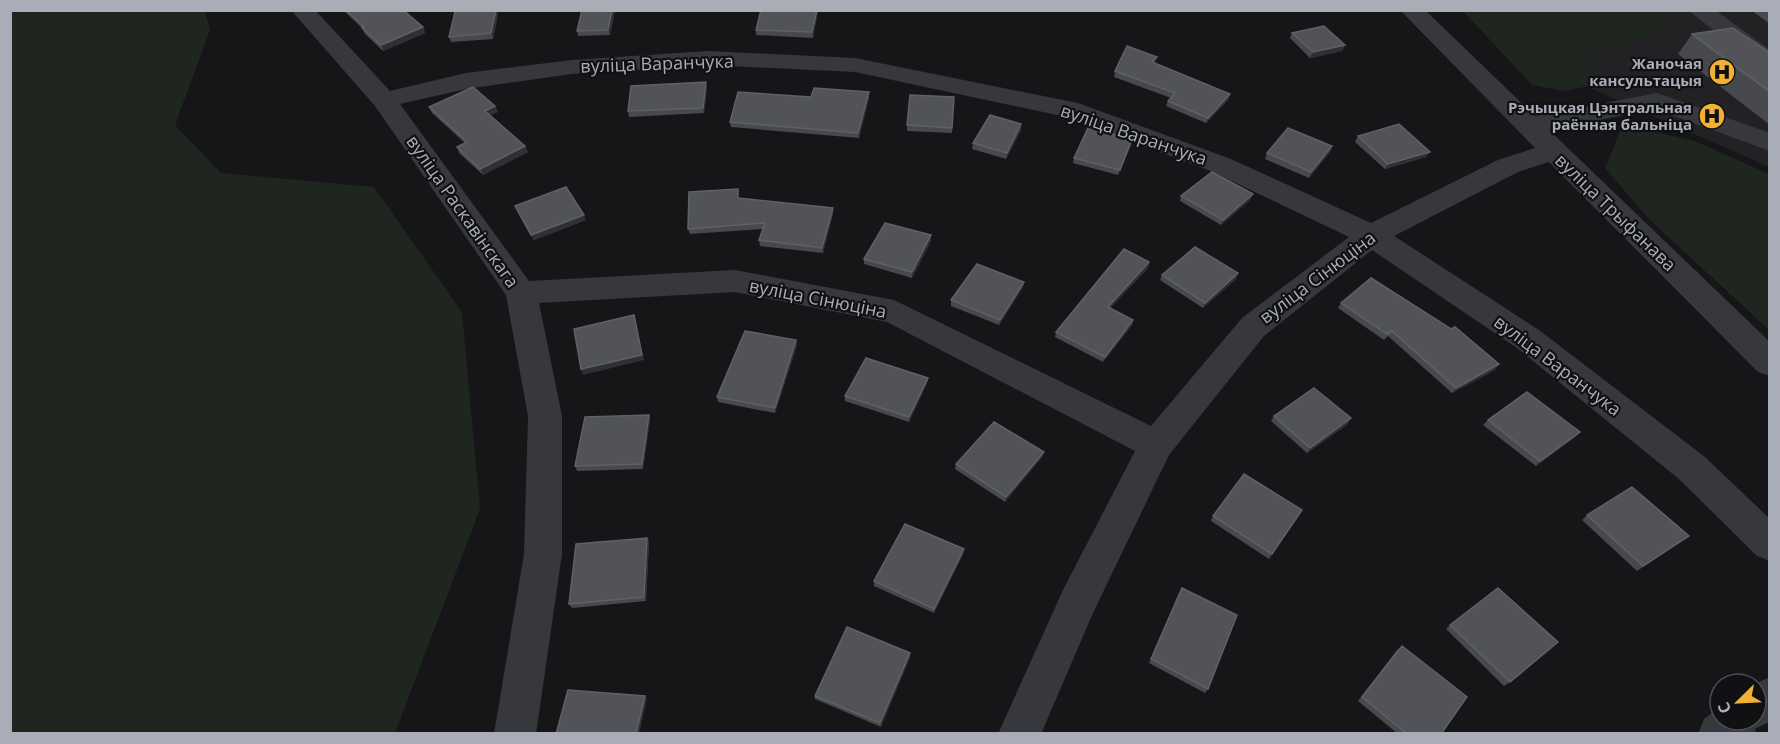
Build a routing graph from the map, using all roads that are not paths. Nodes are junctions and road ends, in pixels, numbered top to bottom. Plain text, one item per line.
1 (302, 10) edge
2 (1411, 10) edge
3 (1699, 10) edge
4 (1766, 59) edge
5 (384, 100) junction
6 (1528, 126) junction
7 (1770, 142) edge
8 (1554, 151) junction
9 (1371, 235) junction
10 (521, 293) junction
11 (1770, 363) edge
12 (1156, 445) junction
13 (1770, 544) edge
14 (515, 734) edge
15 (1019, 734) edge

1 - 5 street, вуліца Раскавінскага
2 - 6 street, вуліца Трыфанава
3 - 4 street
5 - 9 street, вуліца Варанчука
5 - 10 street, вуліца Раскавінскага
6 - 7 street
6 - 8 street, вуліца Трыфанава
8 - 9 street, вуліца Сінюціна
8 - 11 street, вуліца Трыфанава
9 - 12 street, вуліца Сінюціна
9 - 13 street, вуліца Варанчука
10 - 12 street, вуліца Сінюціна
10 - 14 street, вуліца Раскавінскага
12 - 15 street, вуліца Сінюціна

